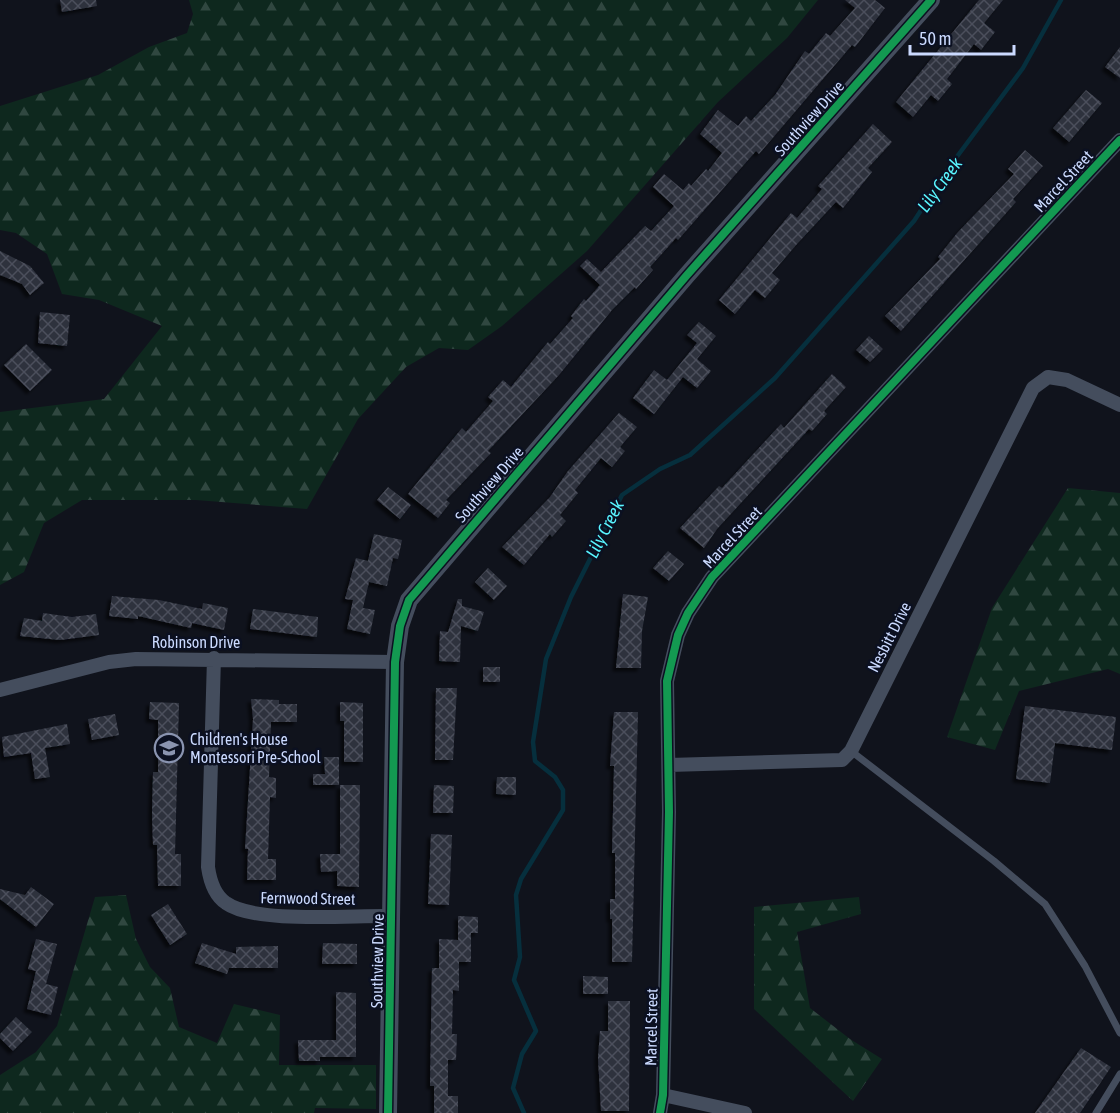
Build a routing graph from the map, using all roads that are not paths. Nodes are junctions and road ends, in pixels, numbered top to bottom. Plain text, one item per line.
1 (931, 0) edge
2 (1120, 140) edge
3 (1120, 405) edge
4 (214, 658) junction
5 (395, 662) junction
6 (0, 690) edge
7 (851, 751) junction
8 (669, 765) junction
9 (391, 916) junction
10 (1120, 1033) edge
11 (1120, 1074) edge
12 (663, 1095) junction
13 (388, 1113) edge
14 (660, 1113) edge
15 (745, 1113) edge
16 (1096, 1113) edge

1 - 5 street, Southview Drive
2 - 8 street, Marcel Street
3 - 7 street, Nesbitt Drive
4 - 5 street, Robinson Drive
4 - 6 street, Robinson Drive
4 - 9 street, Fernwood Street
5 - 9 street, Southview Drive
7 - 8 street
7 - 10 lane
8 - 12 street, Marcel Street
9 - 13 street, Southview Drive
11 - 16 lane
12 - 14 street, Marcel Street
12 - 15 street

